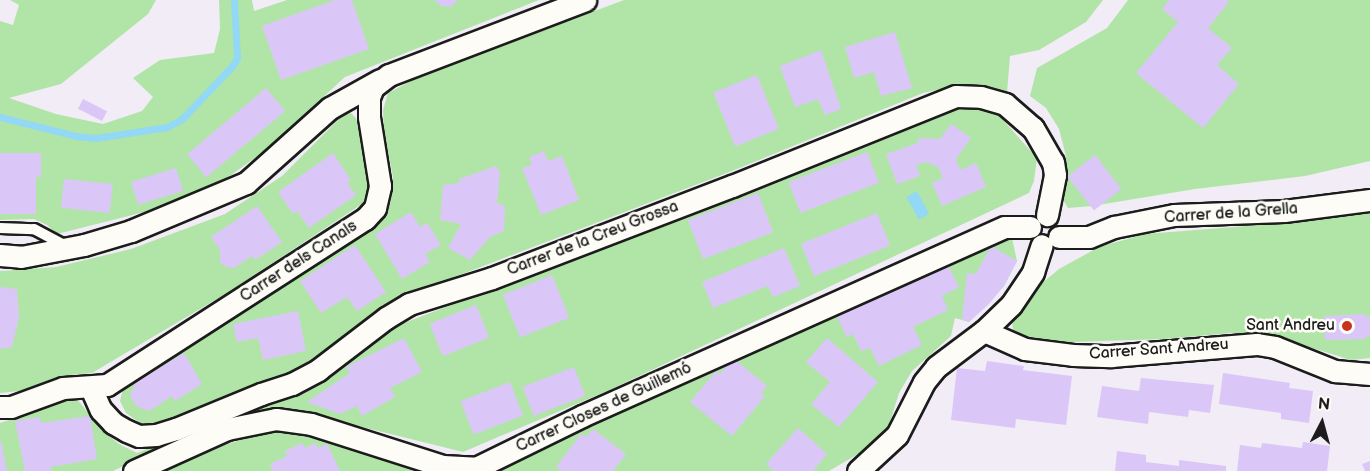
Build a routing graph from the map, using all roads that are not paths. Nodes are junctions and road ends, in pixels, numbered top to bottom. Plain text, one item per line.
1 (585, 0) edge
2 (388, 75) junction
3 (1370, 200) edge
4 (1038, 221) junction
5 (0, 228) edge
6 (1050, 241) junction
7 (72, 247) junction
8 (0, 255) edge
9 (984, 331) junction
10 (1370, 374) edge
11 (92, 388) junction
12 (0, 407) edge
13 (134, 471) edge
14 (858, 471) edge

1 - 2 street, Carrer dels Canals
2 - 7 street
2 - 11 street, Carrer dels Canals
3 - 6 street, Carrer de la Grella
4 - 6 street
4 - 11 street, Carrer de la Creu Grossa
4 - 13 street, Carrer Closes de Guillemó
5 - 7 lane
6 - 9 street
7 - 8 street
9 - 10 street, Carrer Sant Andreu
9 - 14 street
11 - 12 street, Carrer dels Canals

